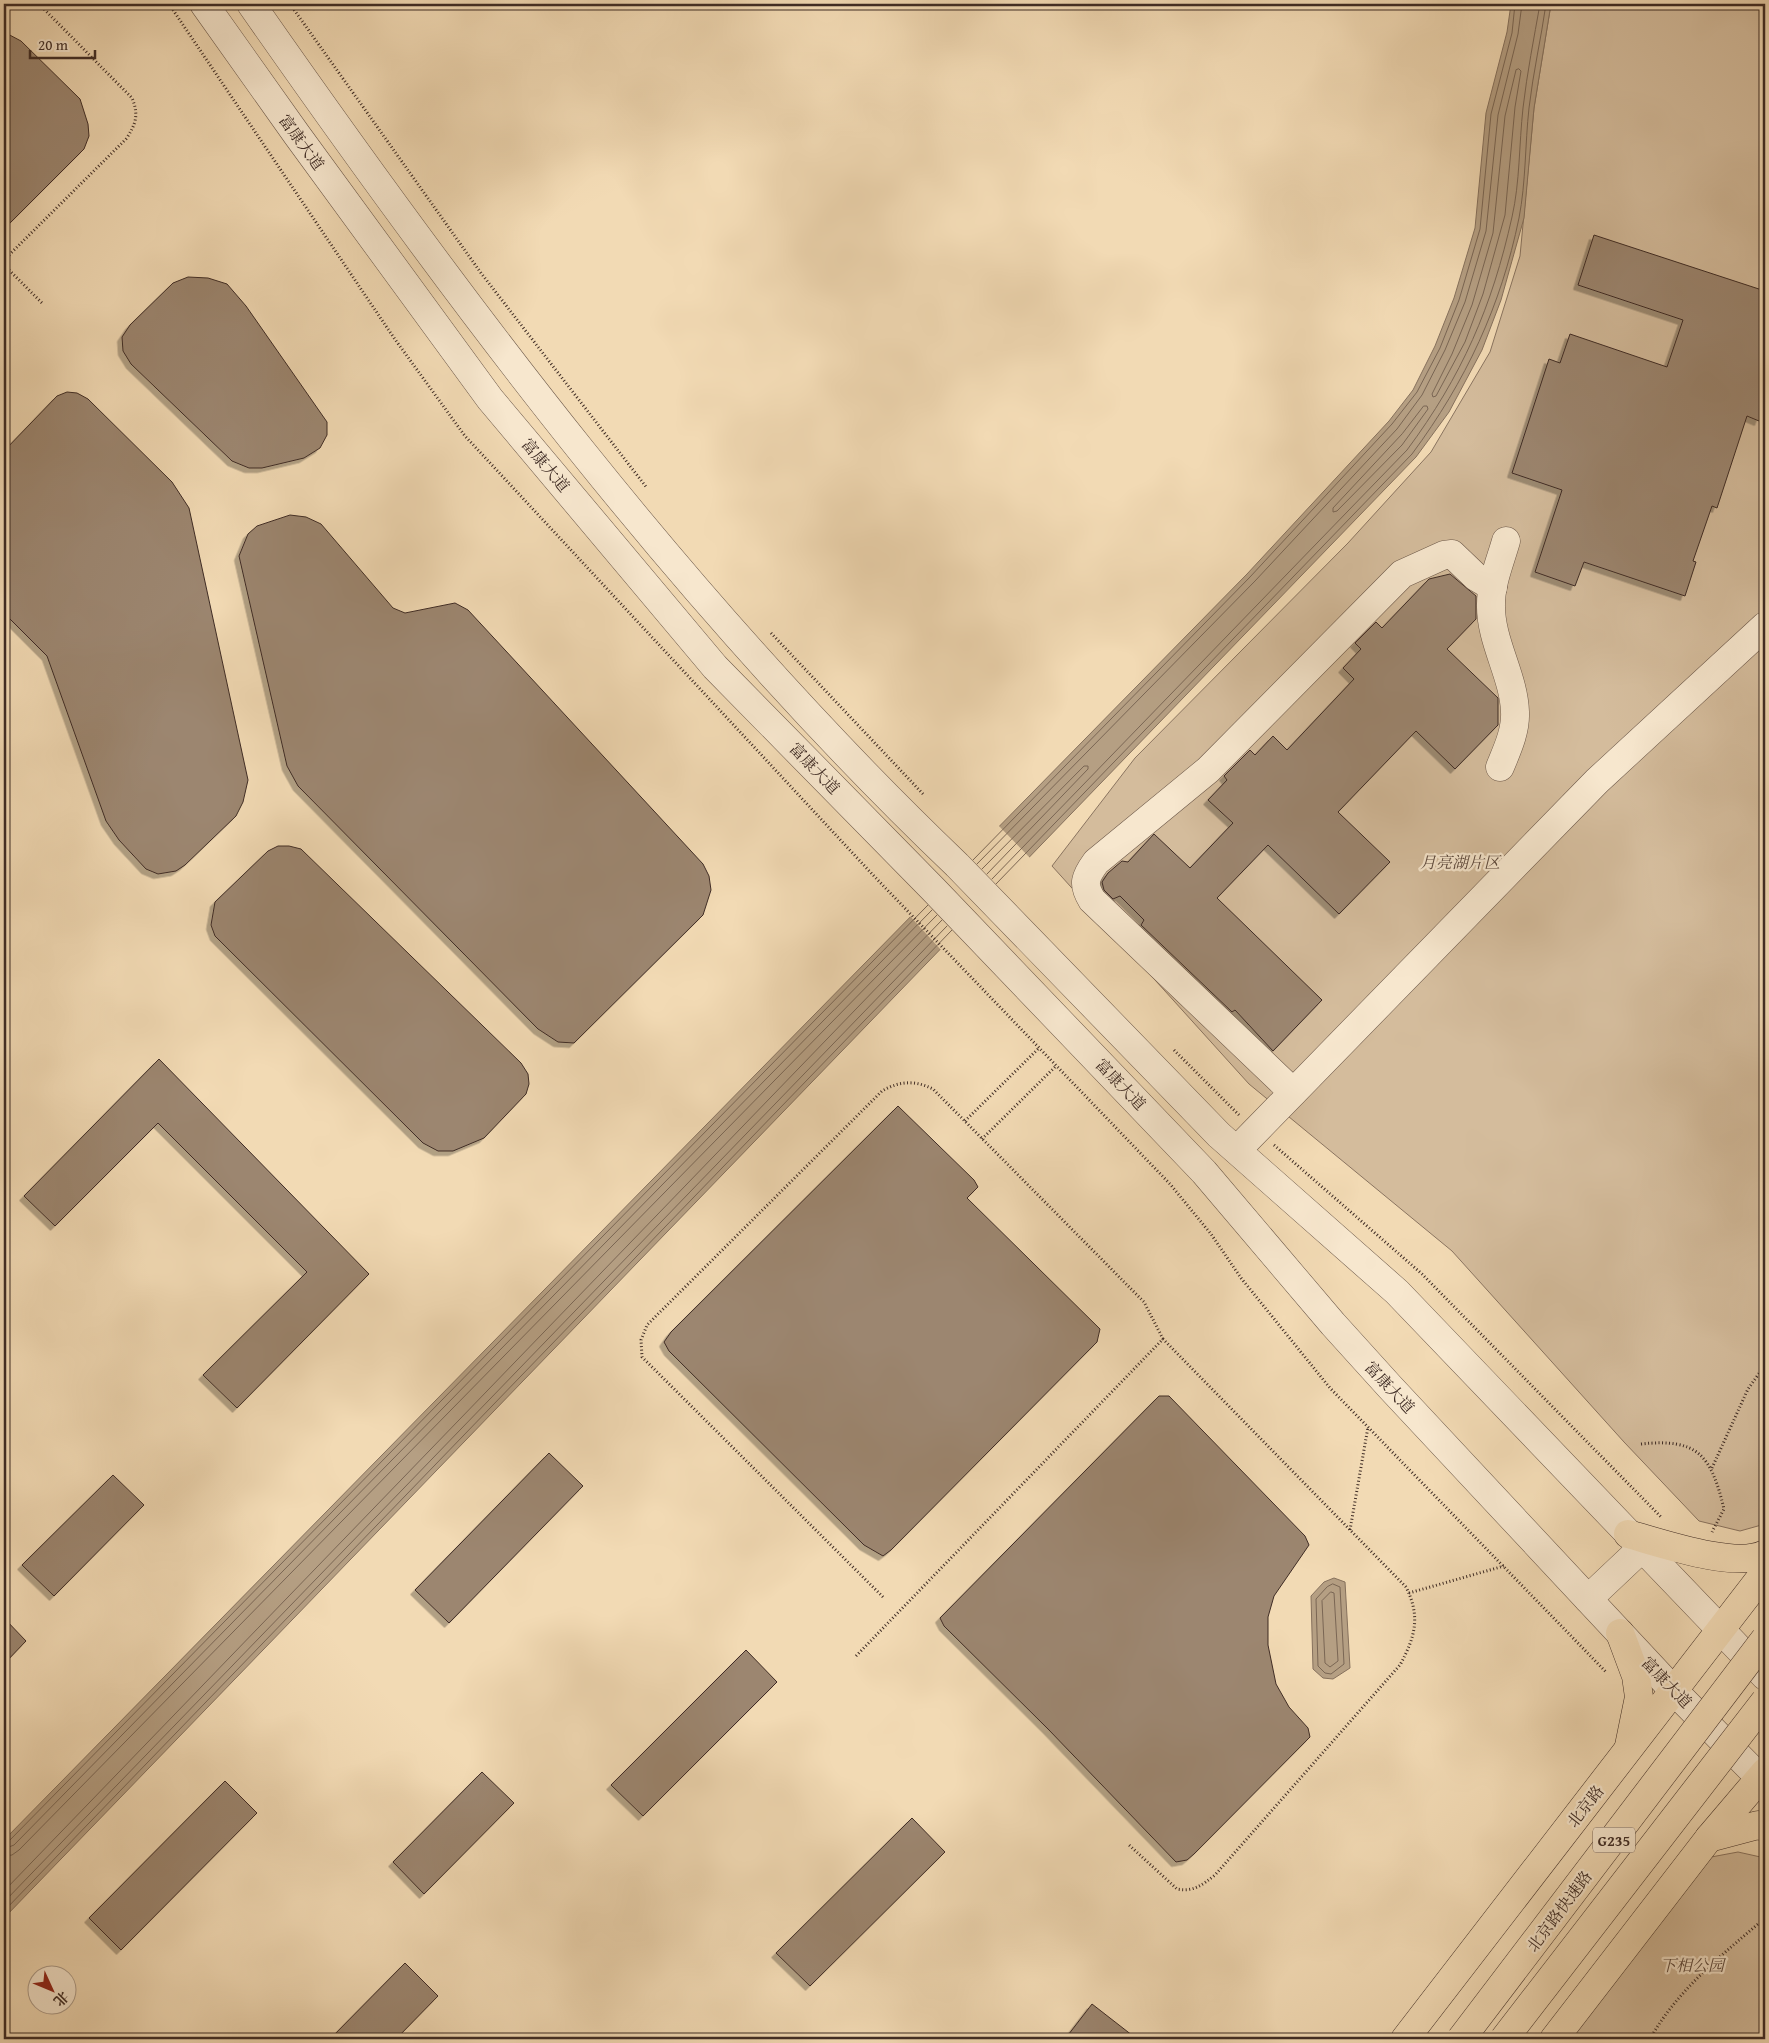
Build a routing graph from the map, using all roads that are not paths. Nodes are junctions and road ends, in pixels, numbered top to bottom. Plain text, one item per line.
1 (204, 4) edge
2 (251, 4) edge
3 (1506, 542) dead end
4 (1493, 587) junction
5 (1765, 626) edge
6 (1500, 767) dead end
7 (1293, 1092) junction
8 (1237, 1150) junction
9 (1635, 1541) junction
10 (1765, 1554) edge
11 (1765, 1572) edge
12 (1588, 1599) junction
13 (1721, 1630) junction
14 (1620, 1633) junction
15 (1765, 1639) edge
16 (1765, 1676) edge
17 (1674, 1691) junction
18 (1765, 1701) edge
19 (1628, 1750) junction
20 (1764, 1778) edge
21 (1765, 1827) edge
22 (1709, 1838) junction
23 (1405, 2039) edge
24 (1461, 2039) edge
25 (1504, 2039) edge
26 (1554, 2039) edge

1 - 12 street, 富康大道
2 - 8 street, 富康大道
3 - 4 street
4 - 6 street
4 - 7 street
5 - 7 street
7 - 8 street
8 - 9 street
9 - 10 main road
9 - 12 street
9 - 13 street
11 - 13 main road, 北京路
12 - 14 street, 富康大道
13 - 16 street
13 - 17 main road, 北京路
14 - 17 street, 富康大道
14 - 19 main road
15 - 24 main road, 北京路快速路 / G235, bridge
17 - 19 main road, 北京路
17 - 20 street, 富康大道
18 - 25 main road, bridge
19 - 23 main road, 北京路
20 - 22 main road
21 - 22 main road
22 - 26 main road

